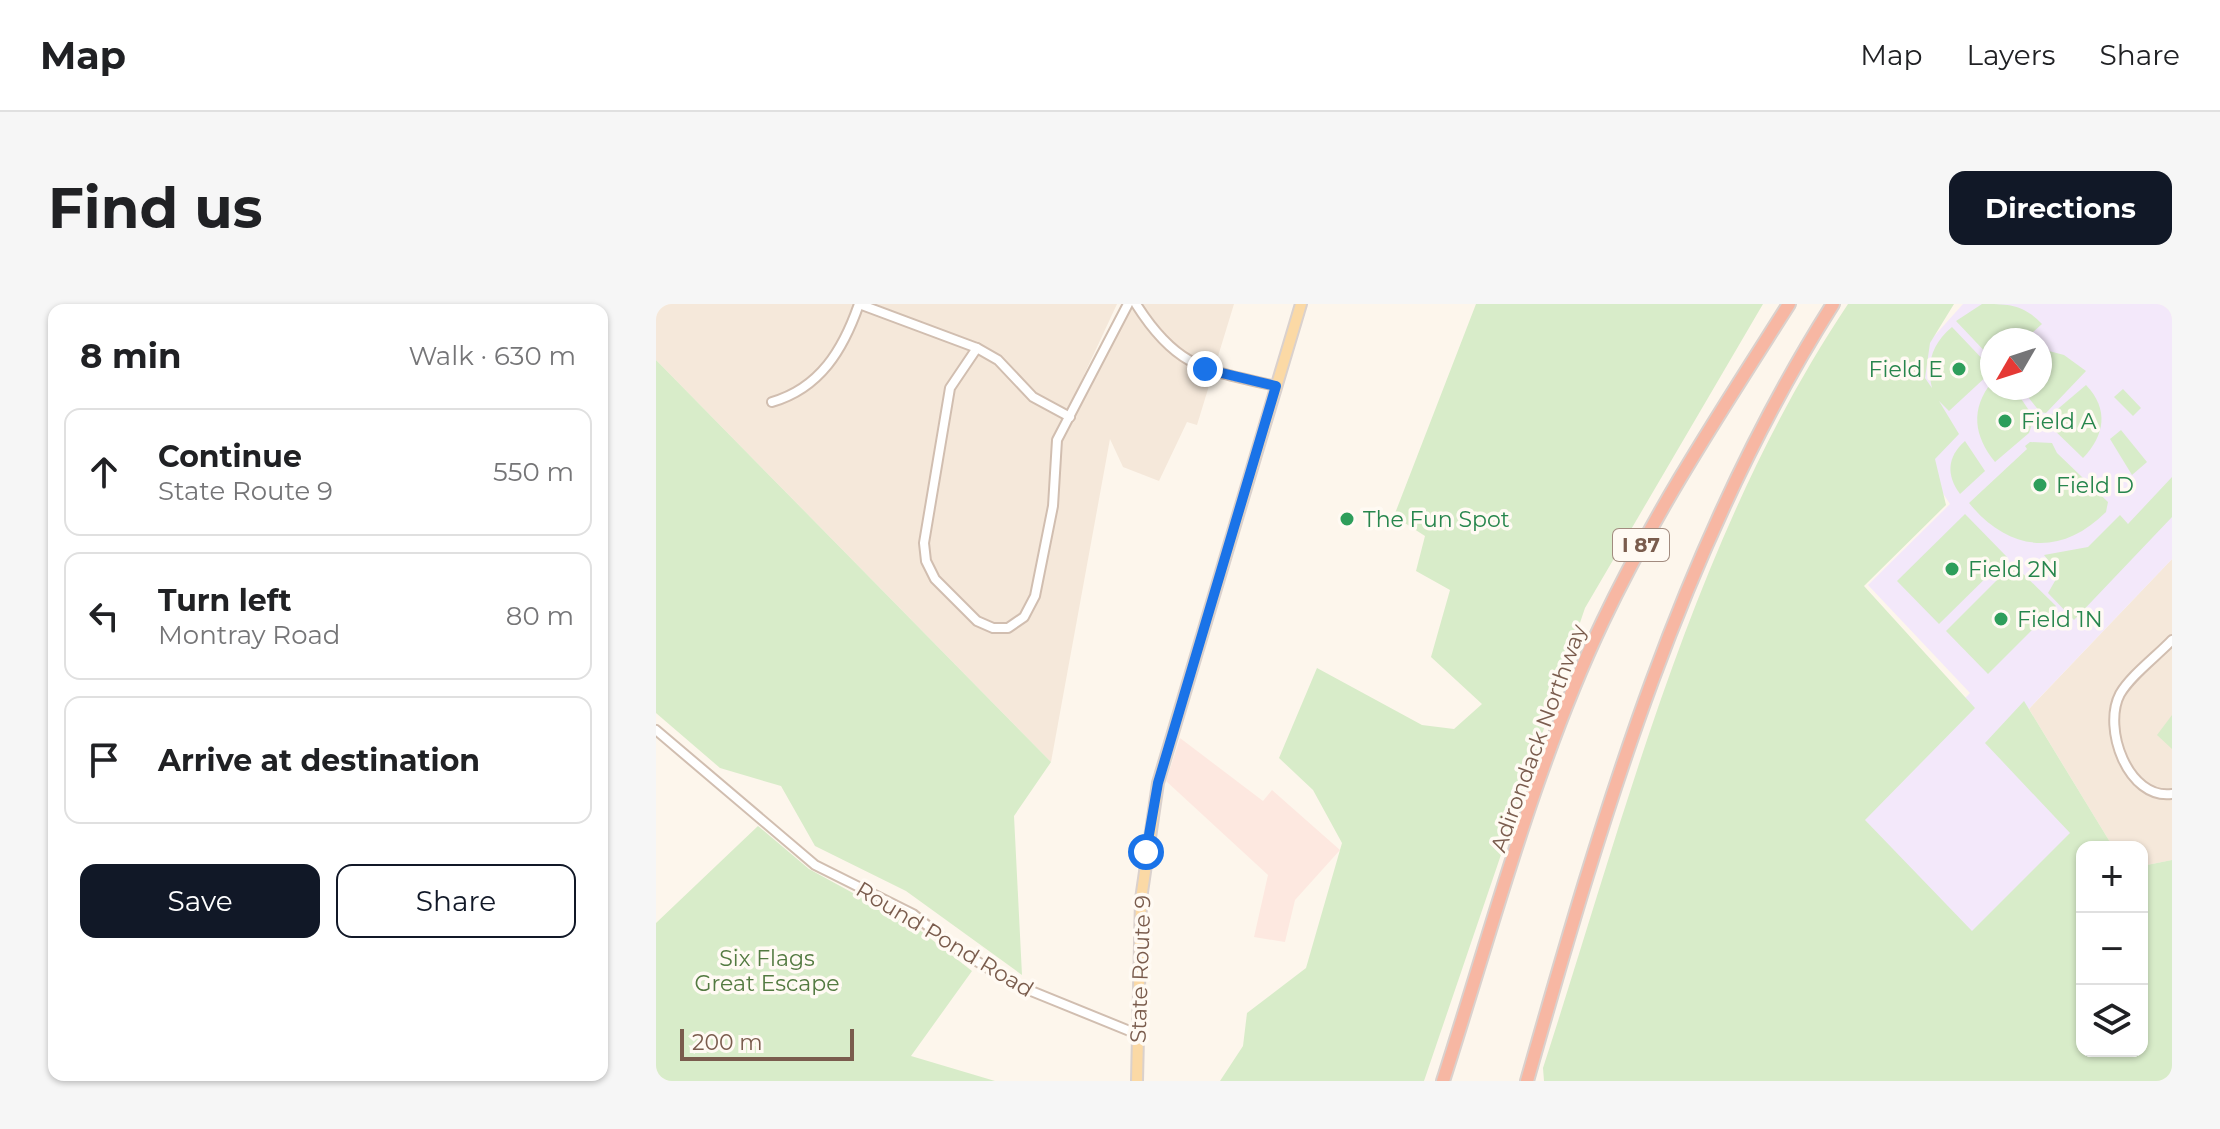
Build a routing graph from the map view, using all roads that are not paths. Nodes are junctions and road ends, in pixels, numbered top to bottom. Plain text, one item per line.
1 (859, 304) edge
2 (1128, 304) edge
3 (1136, 304) edge
4 (1301, 304) edge
5 (1789, 304) edge
6 (1833, 304) edge
7 (977, 348) junction
8 (1276, 386) junction
9 (772, 402) dead end
10 (1070, 417) junction
11 (2172, 640) edge
12 (656, 730) edge
13 (2172, 794) edge
14 (1137, 1034) junction
15 (1137, 1081) edge
16 (1443, 1081) edge
17 (1527, 1081) edge

1 - 7 street
1 - 9 street
2 - 10 street
3 - 8 street
4 - 8 main road, State Route 9
5 - 16 highway, Adirondack Northway / I 87
6 - 17 highway, I 87
7 - 10 street
7 - 10 street
8 - 14 main road, State Route 9
11 - 13 street
12 - 14 street, Round Pond Road
14 - 15 main road, State Route 9

